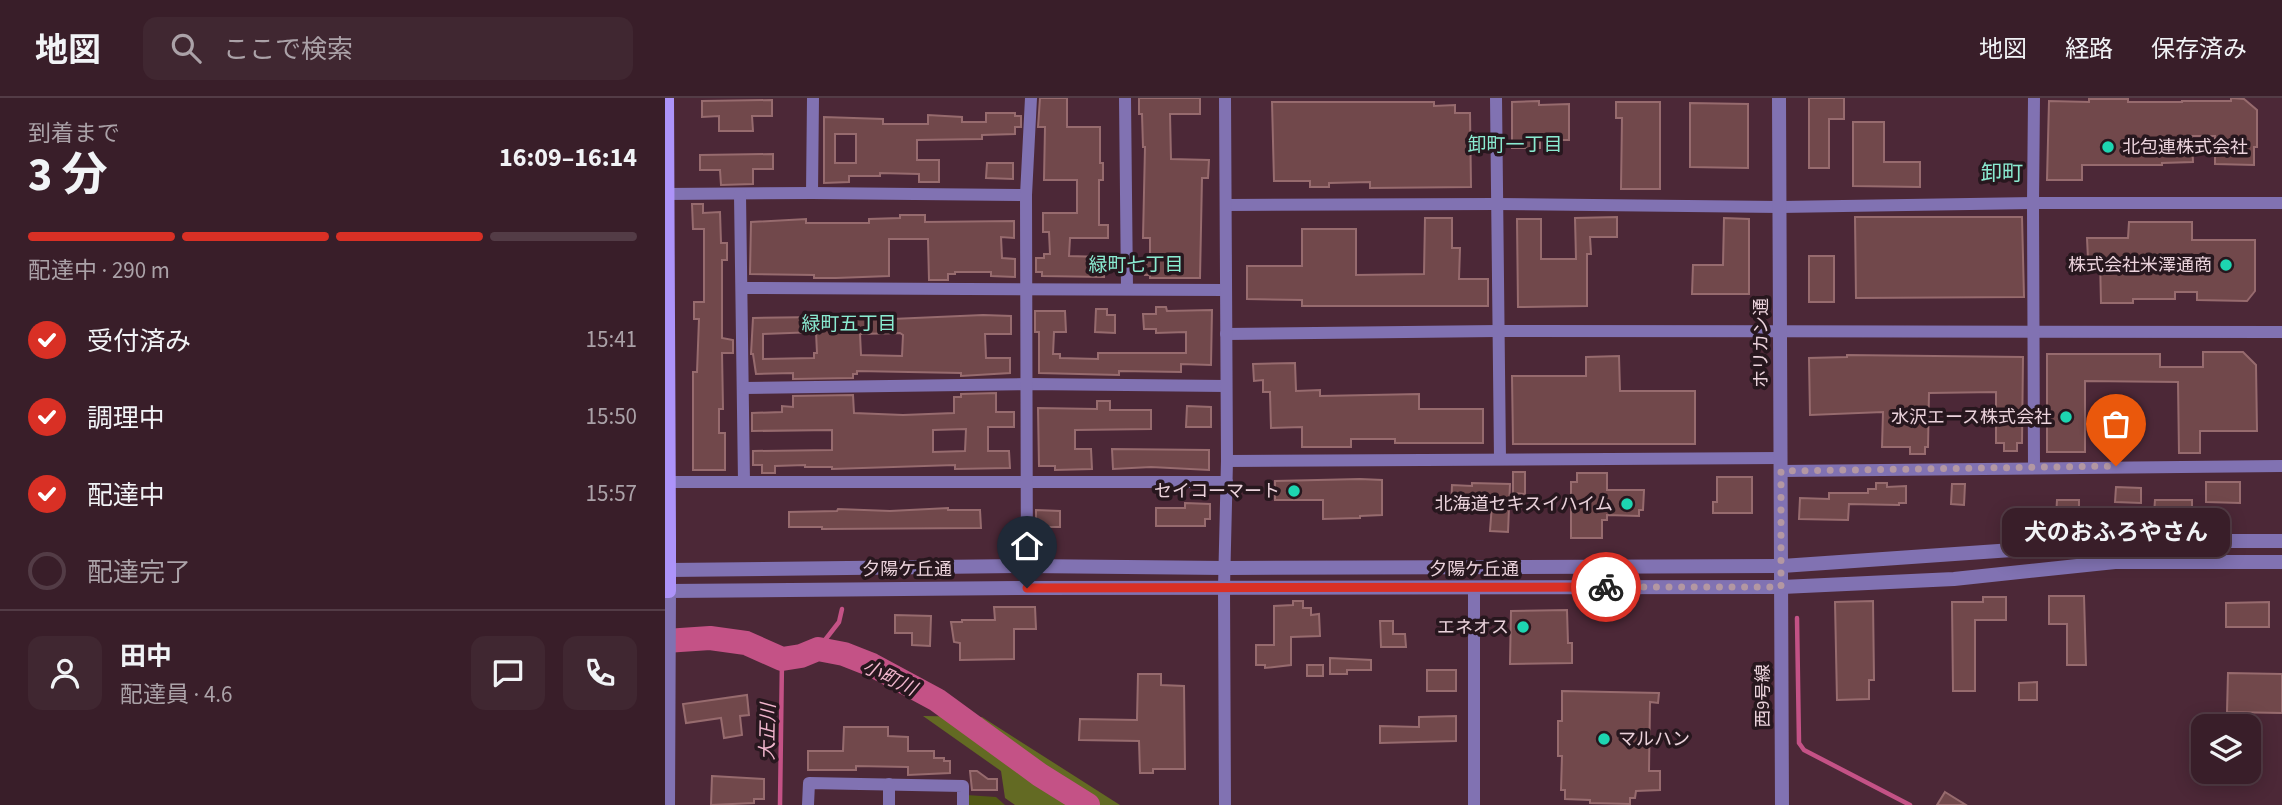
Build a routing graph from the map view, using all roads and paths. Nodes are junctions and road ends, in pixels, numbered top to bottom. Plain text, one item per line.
1 (667, 98) edge
2 (813, 98) edge
3 (1031, 98) edge
4 (1125, 98) edge
5 (1225, 98) edge
6 (1496, 98) edge
7 (1779, 98) edge
8 (2034, 98) edge
9 (812, 193) junction
10 (666, 194) edge
11 (740, 195) junction
12 (1026, 195) junction
13 (2033, 203) junction
14 (2282, 203) edge
15 (1496, 204) junction
16 (1226, 205) junction
17 (1780, 207) junction
18 (742, 288) junction
19 (1027, 288) junction
20 (1127, 289) junction
21 (1226, 290) junction
22 (1497, 331) junction
23 (1780, 332) junction
24 (2033, 332) junction
25 (2282, 332) edge
26 (1226, 334) junction
27 (1027, 384) junction
28 (1226, 386) junction
29 (744, 388) junction
30 (1500, 459) junction
31 (1227, 461) junction
32 (1781, 465) junction
33 (2282, 466) edge
34 (2033, 467) junction
35 (1026, 481) junction
36 (667, 482) edge
37 (744, 482) junction
38 (1227, 482) junction
39 (2282, 541) edge
40 (2282, 562) edge
41 (1027, 566) junction
42 (1781, 566) junction
43 (1225, 568) junction
44 (667, 570) edge
45 (1781, 587) junction
46 (1027, 588) junction
47 (1224, 588) junction
48 (1473, 588) junction
49 (667, 591) edge
50 (667, 731) edge
51 (889, 784) junction
52 (668, 805) edge
53 (808, 805) edge
54 (889, 805) edge
55 (963, 805) edge
56 (1225, 805) edge
57 (1474, 805) edge
58 (1782, 805) edge

1 - 10 main road
2 - 9 street
3 - 12 street
4 - 20 street
5 - 16 street
6 - 15 street
7 - 17 street, ホリカン通
8 - 13 street
9 - 11 street
9 - 12 street
10 - 11 street
10 - 36 main road
11 - 18 street
12 - 19 street
13 - 14 street
13 - 17 street
13 - 24 street
15 - 16 street
15 - 17 street
15 - 22 street
16 - 21 street
17 - 23 street, ホリカン通
18 - 19 street
18 - 29 street
19 - 20 street
19 - 27 street
20 - 21 street
21 - 26 street
22 - 23 street
22 - 26 street
22 - 30 street
23 - 24 street
23 - 32 street, ホリカン通
24 - 25 street
24 - 34 street
26 - 28 street
27 - 28 street
27 - 29 street
27 - 35 street
28 - 31 street
29 - 37 street
30 - 31 street
30 - 32 street
31 - 38 street
32 - 34 street
32 - 42 street, ホリカン通
33 - 34 street
35 - 37 street
35 - 38 street
35 - 41 street
36 - 37 street
36 - 44 main road
38 - 43 street
39 - 42 street, 夕陽ケ丘通
40 - 45 street, 夕陽ケ丘通
41 - 43 street, 夕陽ケ丘通
41 - 44 street, 夕陽ケ丘通
41 - 46 street
42 - 43 street, 夕陽ケ丘通
42 - 45 street, ホリカン通
43 - 47 street
44 - 49 main road
45 - 48 street, 夕陽ケ丘通
45 - 58 street, 西9号線
46 - 47 street, 夕陽ケ丘通
46 - 49 street, 夕陽ケ丘通
47 - 48 street, 夕陽ケ丘通
47 - 56 street
48 - 57 street
49 - 50 street
50 - 52 street
51 - 53 street
51 - 54 street
51 - 55 street

